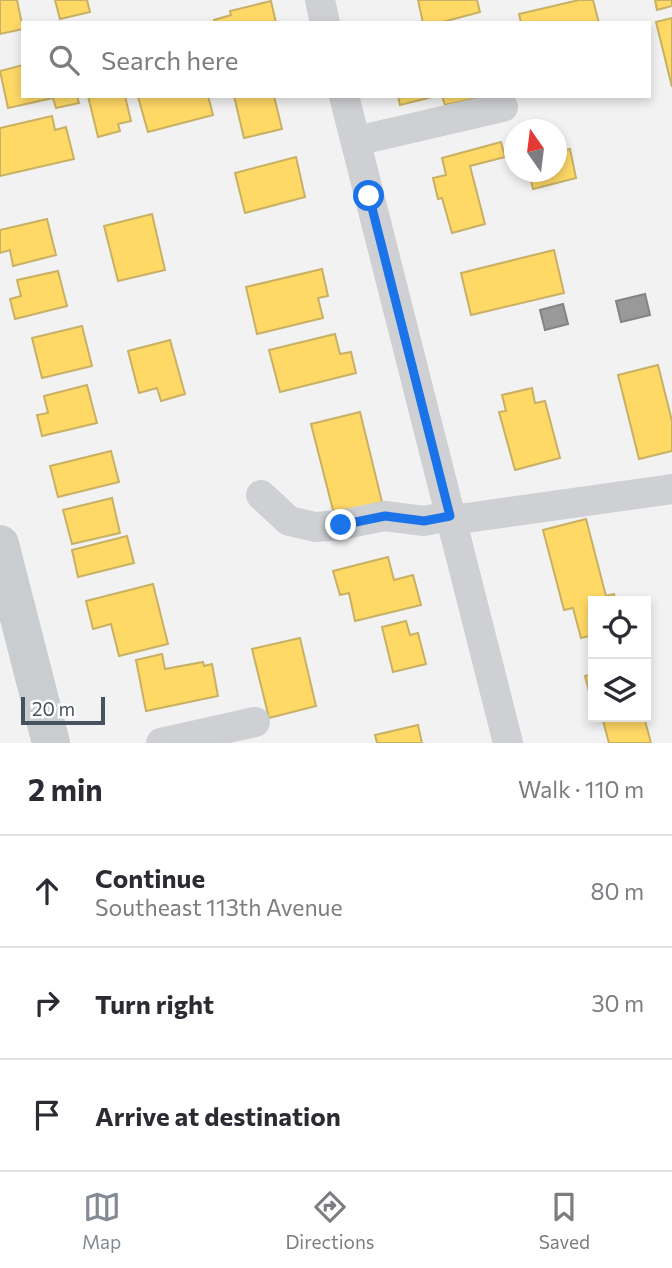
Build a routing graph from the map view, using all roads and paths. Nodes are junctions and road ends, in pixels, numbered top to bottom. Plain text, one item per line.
1 (320, 0) edge
2 (325, 21) edge
3 (345, 98) edge
4 (503, 107) dead end
5 (356, 141) junction
6 (672, 489) edge
7 (261, 495) dead end
8 (451, 518) junction
9 (0, 544) edge
10 (255, 722) dead end
11 (51, 743) edge
12 (161, 743) edge
13 (509, 743) edge

1 - 2 street
3 - 5 street
4 - 5 street
5 - 8 street
6 - 8 street
7 - 8 street
8 - 13 street
9 - 11 main road
10 - 12 street

